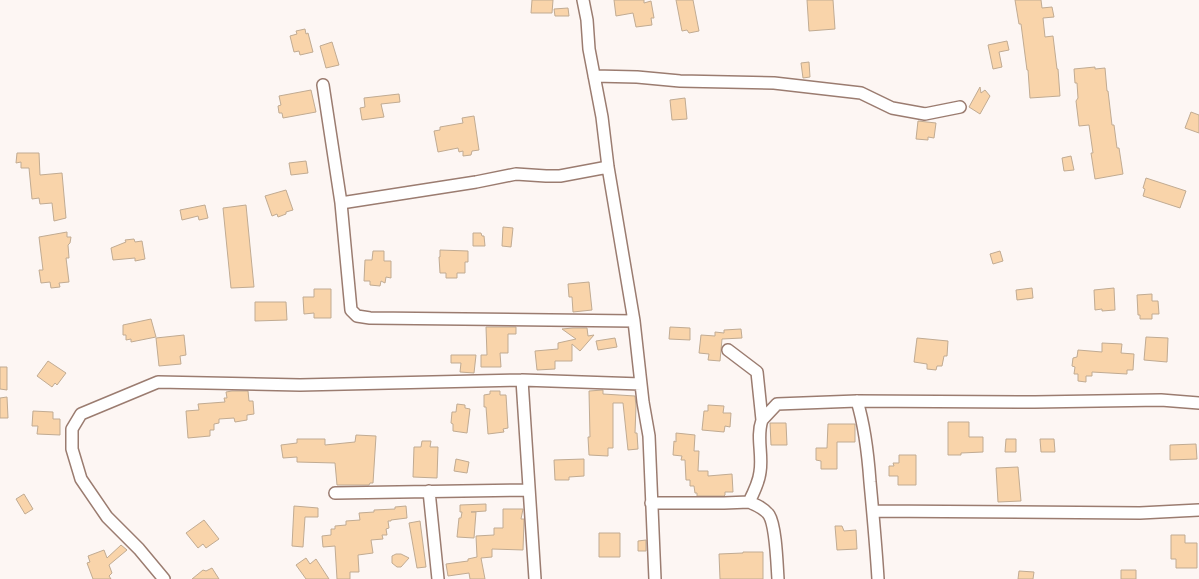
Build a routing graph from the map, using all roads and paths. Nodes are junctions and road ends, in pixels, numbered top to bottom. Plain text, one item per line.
1 (583, 0) edge
2 (594, 76) junction
3 (322, 85) dead end
4 (960, 107) dead end
5 (608, 167) junction
6 (341, 203) junction
7 (634, 321) junction
8 (728, 350) dead end
9 (522, 380) junction
10 (641, 384) junction
11 (857, 401) junction
12 (1199, 403) edge
13 (762, 420) junction
14 (529, 490) junction
15 (429, 492) junction
16 (335, 493) dead end
17 (749, 502) junction
18 (651, 503) junction
19 (1199, 510) edge
20 (873, 511) junction
21 (164, 579) edge
22 (438, 579) edge
23 (535, 579) edge
24 (655, 579) edge
25 (778, 579) edge
26 (878, 579) edge

1 - 2 street
2 - 4 street
2 - 5 street
3 - 6 street
5 - 6 street
5 - 7 street
6 - 7 street
7 - 10 street
8 - 13 street
9 - 10 street
9 - 14 street
9 - 21 street
10 - 18 street
11 - 12 street
11 - 13 street
11 - 20 street
13 - 17 street
14 - 15 street
14 - 23 street
15 - 16 street
15 - 22 street
17 - 18 street
17 - 25 street
18 - 24 street
19 - 20 street
20 - 26 street

